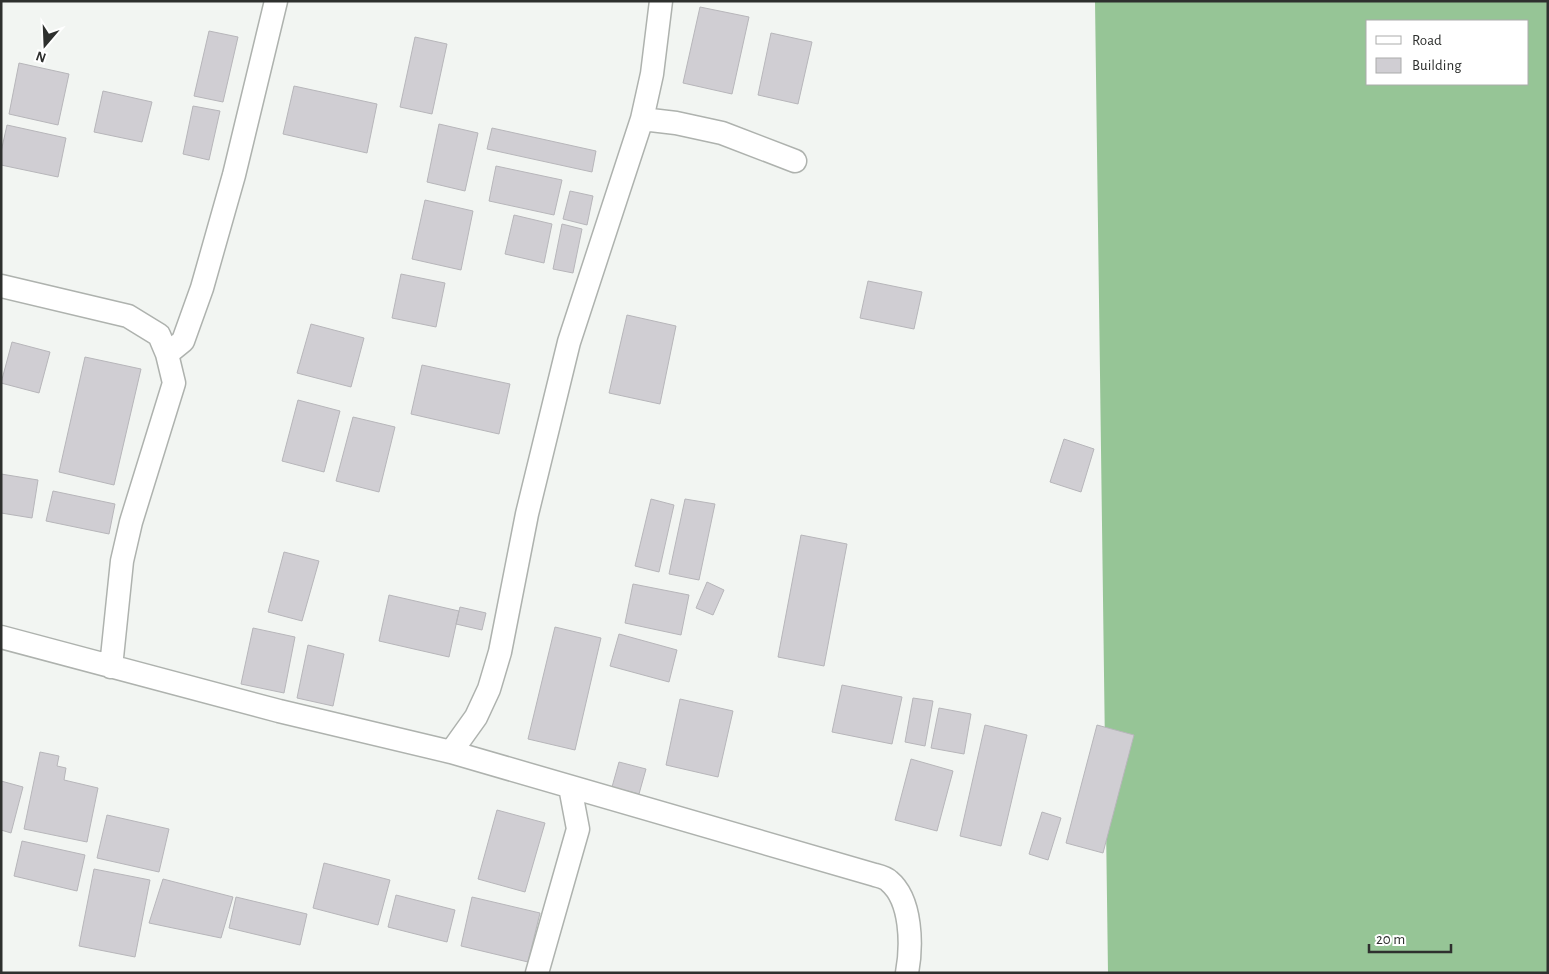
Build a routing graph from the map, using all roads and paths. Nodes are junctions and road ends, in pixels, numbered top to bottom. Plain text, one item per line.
1 (276, 1) edge
2 (661, 1) edge
3 (642, 119) junction
4 (795, 161) dead end
5 (1, 286) edge
6 (167, 354) junction
7 (1, 637) edge
8 (111, 667) junction
9 (451, 752) junction
10 (570, 787) junction
11 (537, 973) edge
12 (906, 973) edge

1 - 6 street
2 - 3 street
3 - 4 street
3 - 9 street
5 - 6 street
6 - 8 street
7 - 8 street
8 - 9 street
9 - 10 street
10 - 11 street
10 - 12 street

